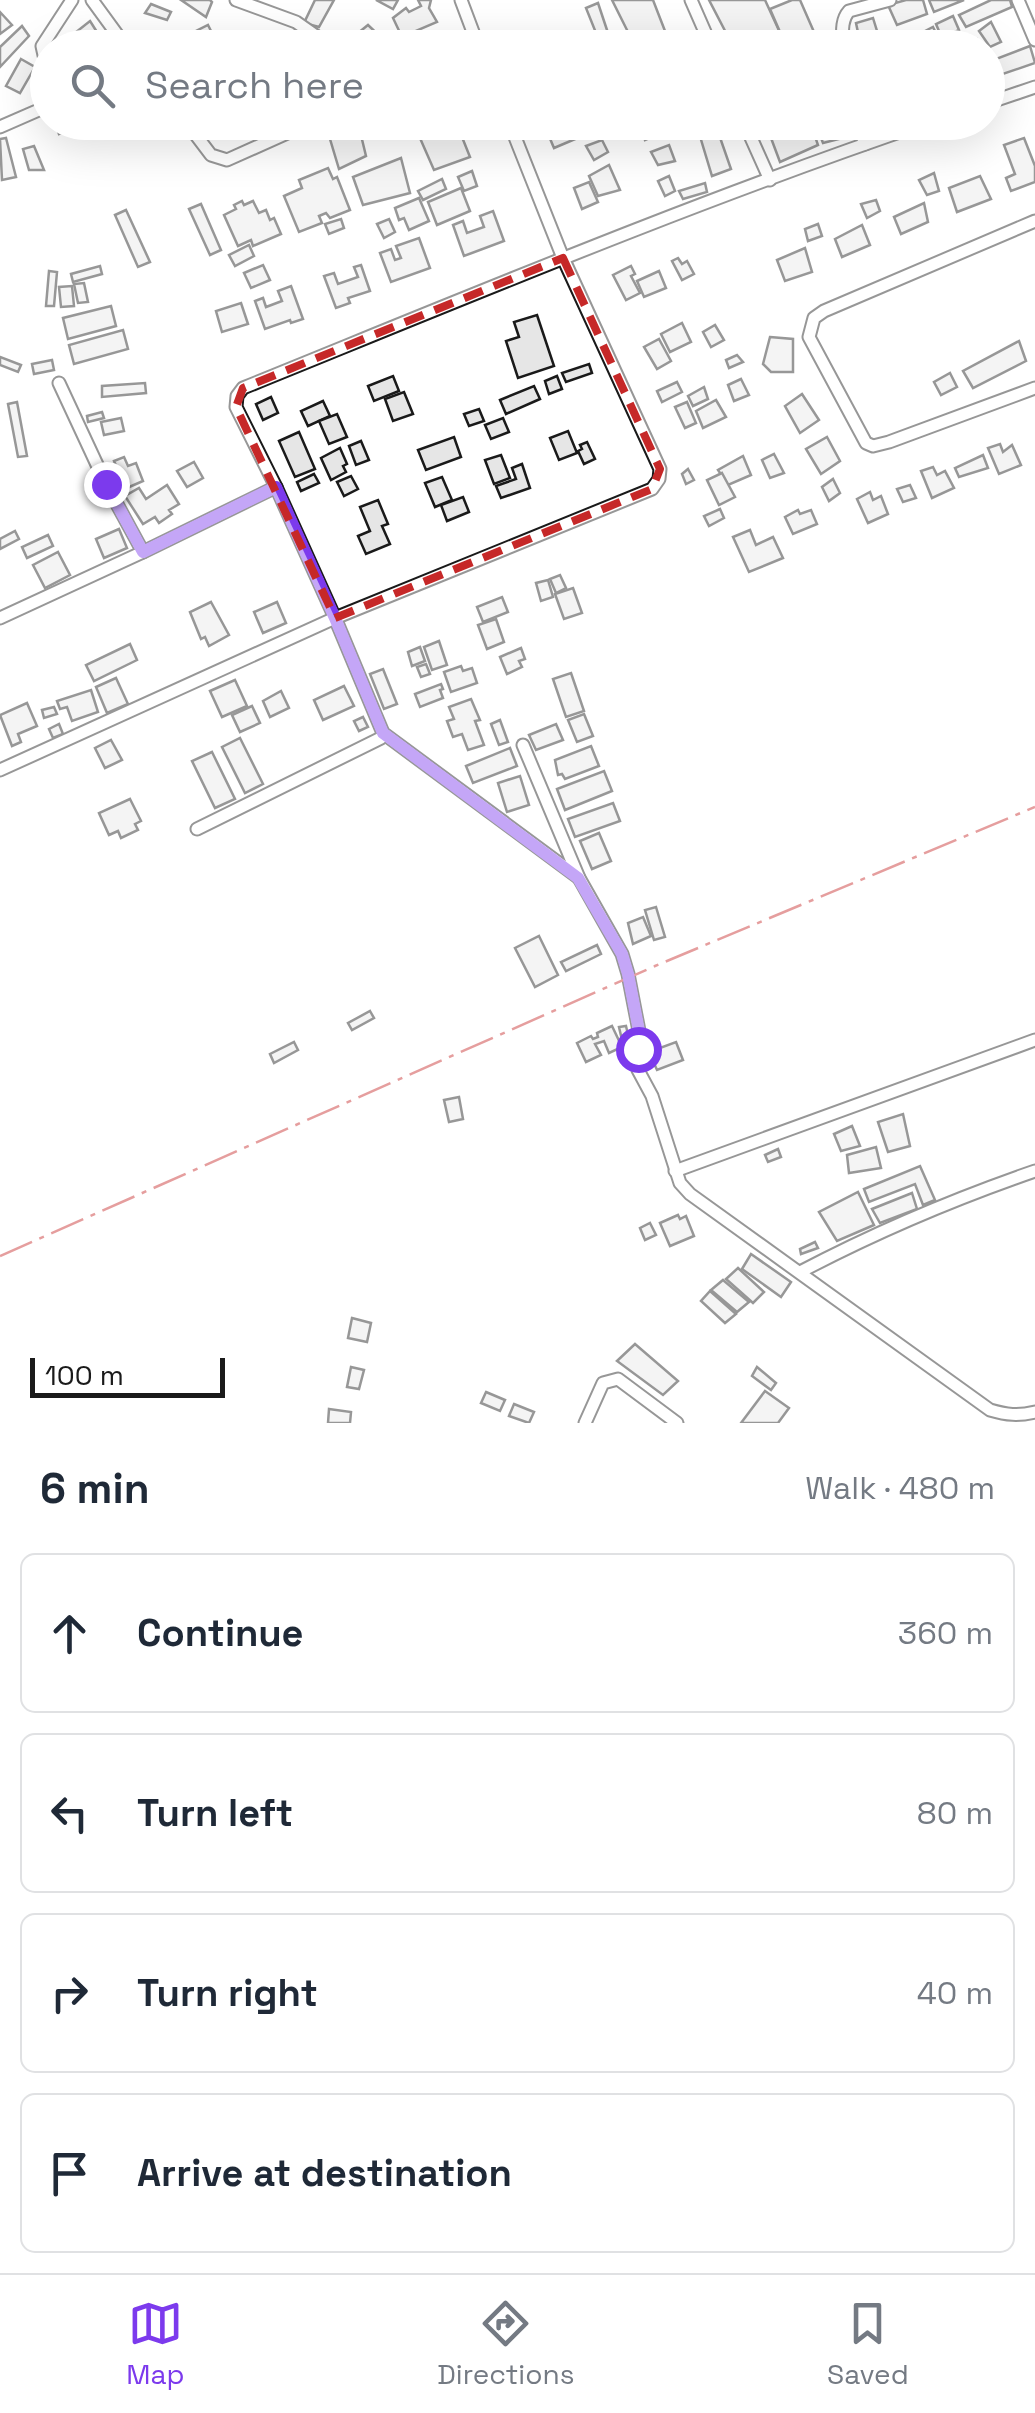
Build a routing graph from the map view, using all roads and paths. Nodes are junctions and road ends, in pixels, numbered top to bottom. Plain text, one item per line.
1 (72, 0) edge
2 (92, 0) edge
3 (236, 0) edge
4 (461, 0) edge
5 (691, 0) edge
6 (890, 0) edge
7 (1018, 0) edge
8 (52, 30) edge
9 (114, 30) edge
10 (306, 30) edge
11 (472, 30) edge
12 (704, 30) edge
13 (843, 30) edge
14 (1035, 40) edge
15 (1035, 86) edge
16 (1005, 96) edge
17 (30, 114) edge
18 (0, 127) edge
19 (199, 140) edge
20 (272, 140) edge
21 (516, 140) edge
22 (752, 140) edge
23 (864, 140) edge
24 (877, 140) edge
25 (865, 144) junction
26 (770, 180) junction
27 (1035, 222) edge
28 (563, 258) junction
29 (59, 382) dead end
30 (1035, 388) edge
31 (276, 487) junction
32 (143, 552) junction
33 (0, 618) edge
34 (335, 618) junction
35 (383, 733) junction
36 (524, 745) dead end
37 (0, 770) edge
38 (198, 829) dead end
39 (578, 878) junction
40 (1035, 1040) edge
41 (676, 1171) junction
42 (1035, 1171) edge
43 (800, 1272) junction
44 (1035, 1412) edge
45 (585, 1423) edge
46 (677, 1423) edge

1 - 8 street
2 - 9 street
3 - 10 street
4 - 11 street
5 - 12 street
6 - 13 street
7 - 14 street
15 - 16 street
17 - 18 street
19 - 20 street
21 - 28 street
22 - 26 street
23 - 25 street
24 - 25 street
25 - 26 street
26 - 28 street
27 - 30 street
28 - 31 street
28 - 34 street
29 - 32 street
31 - 32 street
31 - 34 street
32 - 33 street
34 - 35 street
34 - 37 street
35 - 38 street
35 - 39 street
36 - 39 street
39 - 41 street
40 - 41 street
41 - 43 street
42 - 43 street
43 - 44 street
45 - 46 street

